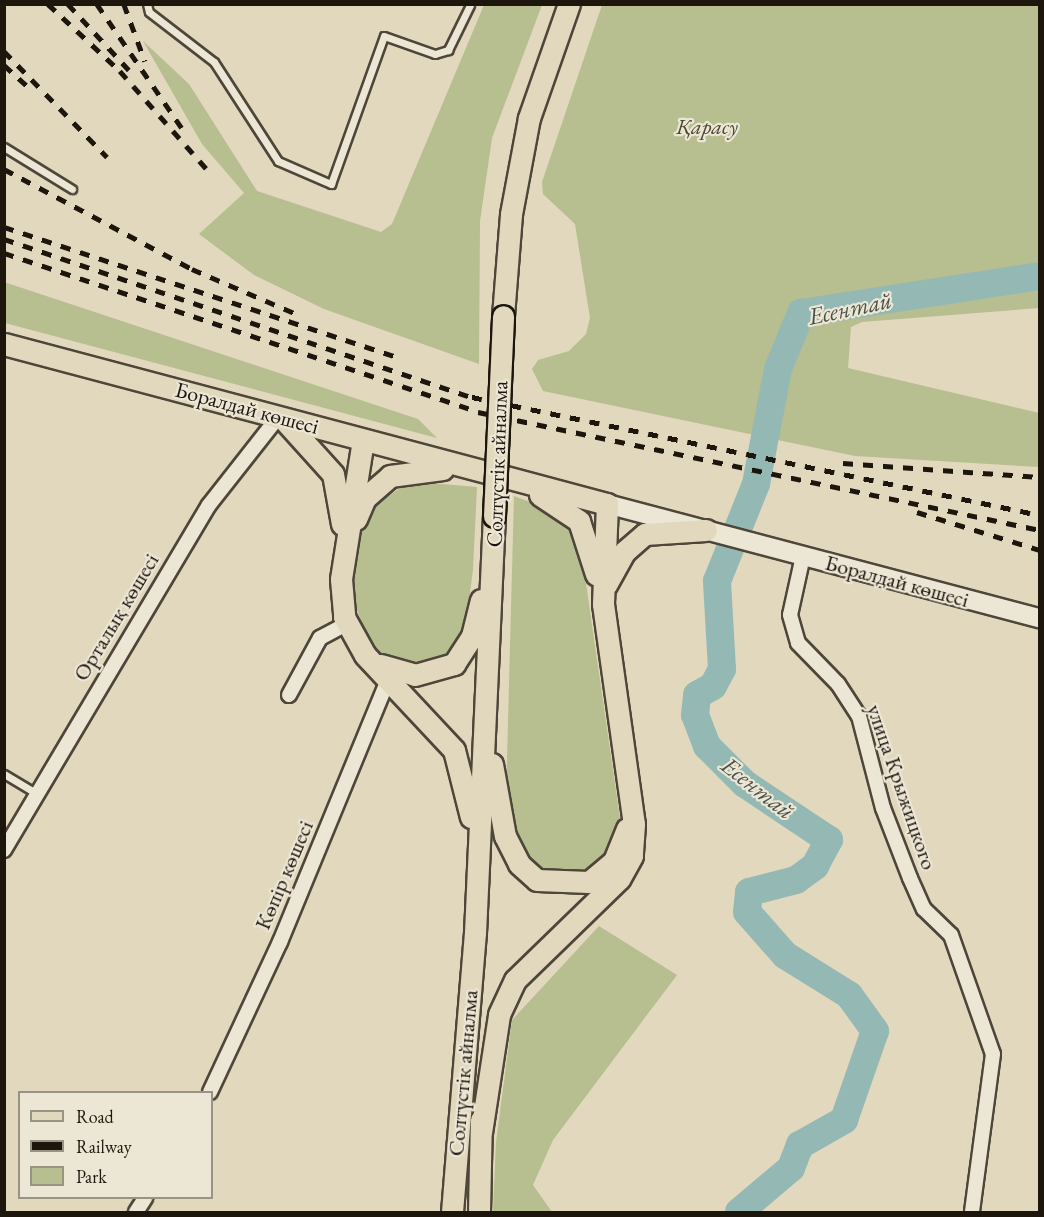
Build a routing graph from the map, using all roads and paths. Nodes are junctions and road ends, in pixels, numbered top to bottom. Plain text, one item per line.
1 (147, 4) edge
2 (569, 4) edge
3 (470, 5) edge
4 (4, 147) edge
5 (72, 189) dead end
6 (4, 344) edge
7 (279, 416) junction
8 (363, 440) junction
9 (496, 477) junction
10 (607, 504) junction
11 (494, 526) junction
12 (706, 530) junction
13 (803, 556) junction
14 (343, 559) junction
15 (603, 604) junction
16 (1040, 618) edge
17 (346, 624) junction
18 (390, 675) junction
19 (289, 695) dead end
20 (485, 712) junction
21 (4, 774) edge
22 (36, 793) junction
23 (630, 801) junction
24 (7, 842) edge
25 (477, 874) junction
26 (475, 933) junction
27 (210, 1091) edge
28 (481, 1132) junction
29 (144, 1199) edge
30 (136, 1212) edge
31 (452, 1212) edge
32 (479, 1212) edge
33 (972, 1212) edge

1 - 3 lane
2 - 11 main road, Солтүстік айналма, bridge
4 - 5 lane
6 - 7 main road, Боралдай көшесі
7 - 8 main road, Боралдай көшесі
7 - 14 main road
7 - 22 street, Орталық көшесі
8 - 9 main road, Боралдай көшесі
8 - 14 main road
9 - 10 main road, Боралдай көшесі
9 - 14 main road
9 - 15 main road
10 - 12 main road, Боралдай көшесі
10 - 15 main road
11 - 18 main road
11 - 20 main road, Солтүстік айналма
12 - 13 main road, Боралдай көшесі
12 - 15 main road
13 - 16 main road, Боралдай көшесі
13 - 33 street, улица Крыжицкого
14 - 17 main road
15 - 23 main road
17 - 18 main road
17 - 19 street
18 - 25 main road
18 - 27 street, Көпір көшесі
20 - 23 main road
20 - 25 main road, Солтүстік айналма
21 - 22 lane
22 - 24 street, Орталық көшесі
23 - 28 main road
25 - 26 main road, Солтүстік айналма
26 - 28 main road, Солтүстік айналма
26 - 31 main road, Солтүстік айналма
28 - 32 main road, Солтүстік айналма
29 - 30 street

